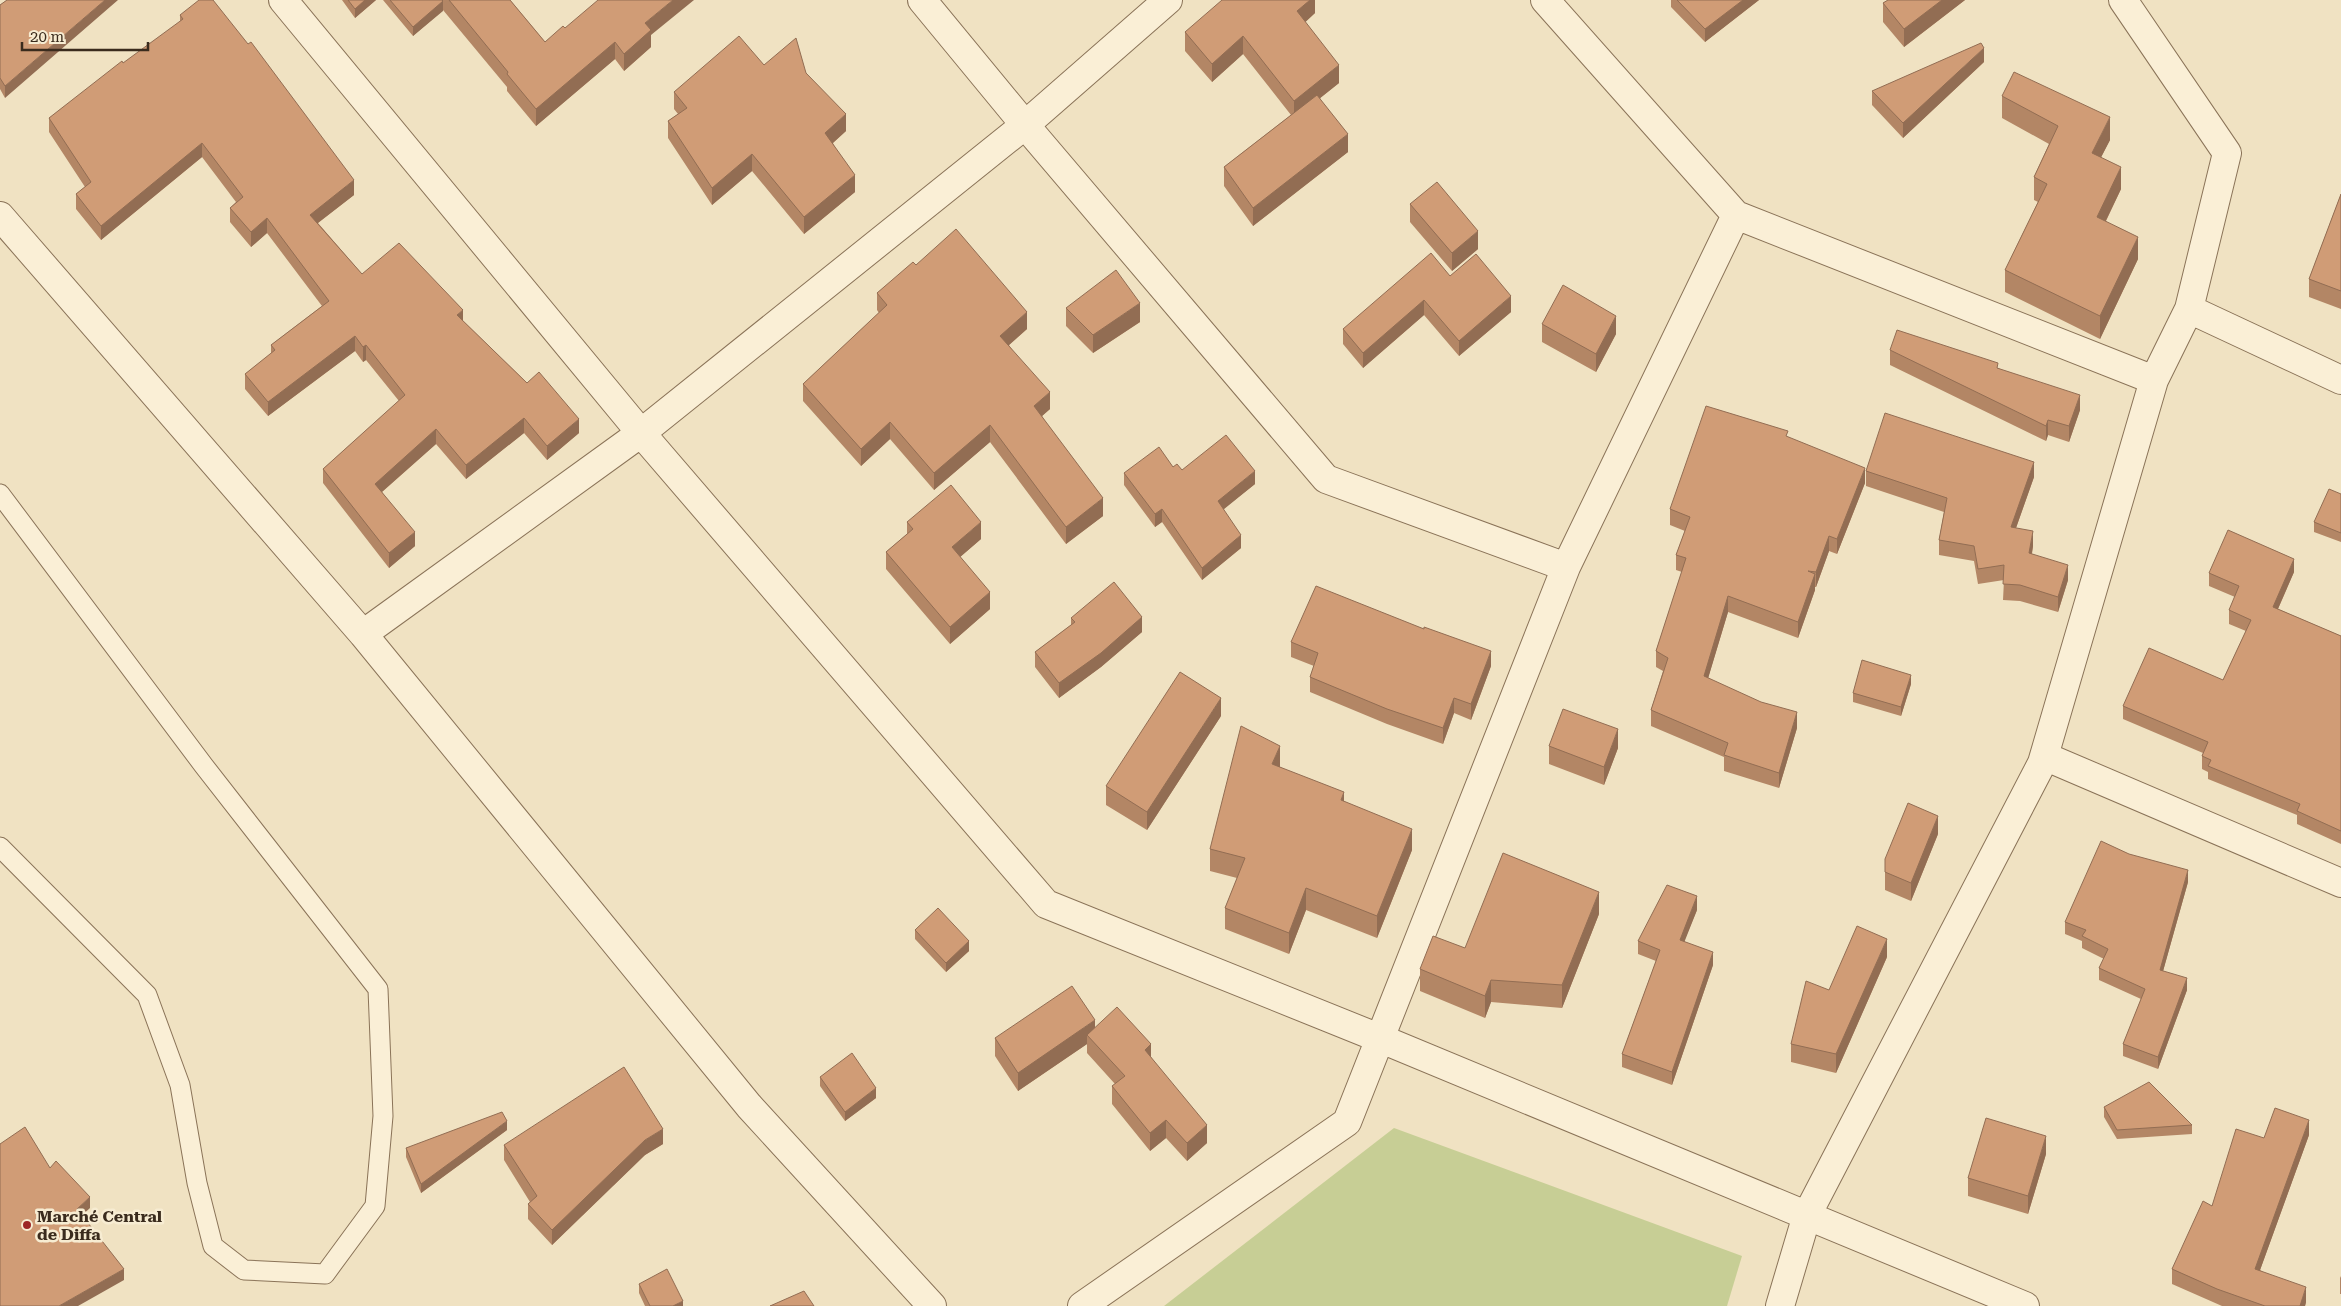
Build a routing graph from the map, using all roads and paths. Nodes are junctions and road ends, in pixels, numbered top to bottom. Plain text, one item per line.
1 (283, 0) edge
2 (922, 0) edge
3 (1168, 0) edge
4 (1545, 0) edge
5 (2123, 0) edge
6 (1025, 125) junction
7 (1736, 215) junction
8 (0, 216) edge
9 (2189, 309) junction
10 (2154, 380) junction
11 (2341, 380) edge
12 (641, 434) junction
13 (0, 494) edge
14 (1566, 567) junction
15 (363, 634) junction
16 (2044, 756) junction
17 (0, 847) edge
18 (2341, 883) edge
19 (1379, 1038) junction
20 (1807, 1214) junction
21 (932, 1306) edge
22 (1082, 1306) edge
23 (1780, 1306) edge
24 (2025, 1306) edge

1 - 12 street
2 - 6 street
3 - 6 street
4 - 7 street
5 - 9 street
6 - 12 street
6 - 14 street
7 - 10 street
7 - 14 street
8 - 15 street
9 - 10 street
9 - 11 street
10 - 16 street
12 - 15 street
12 - 19 street
13 - 17 lane
14 - 19 street
15 - 21 street
16 - 18 street
16 - 20 street
19 - 20 street
19 - 22 street
20 - 23 street
20 - 24 street

